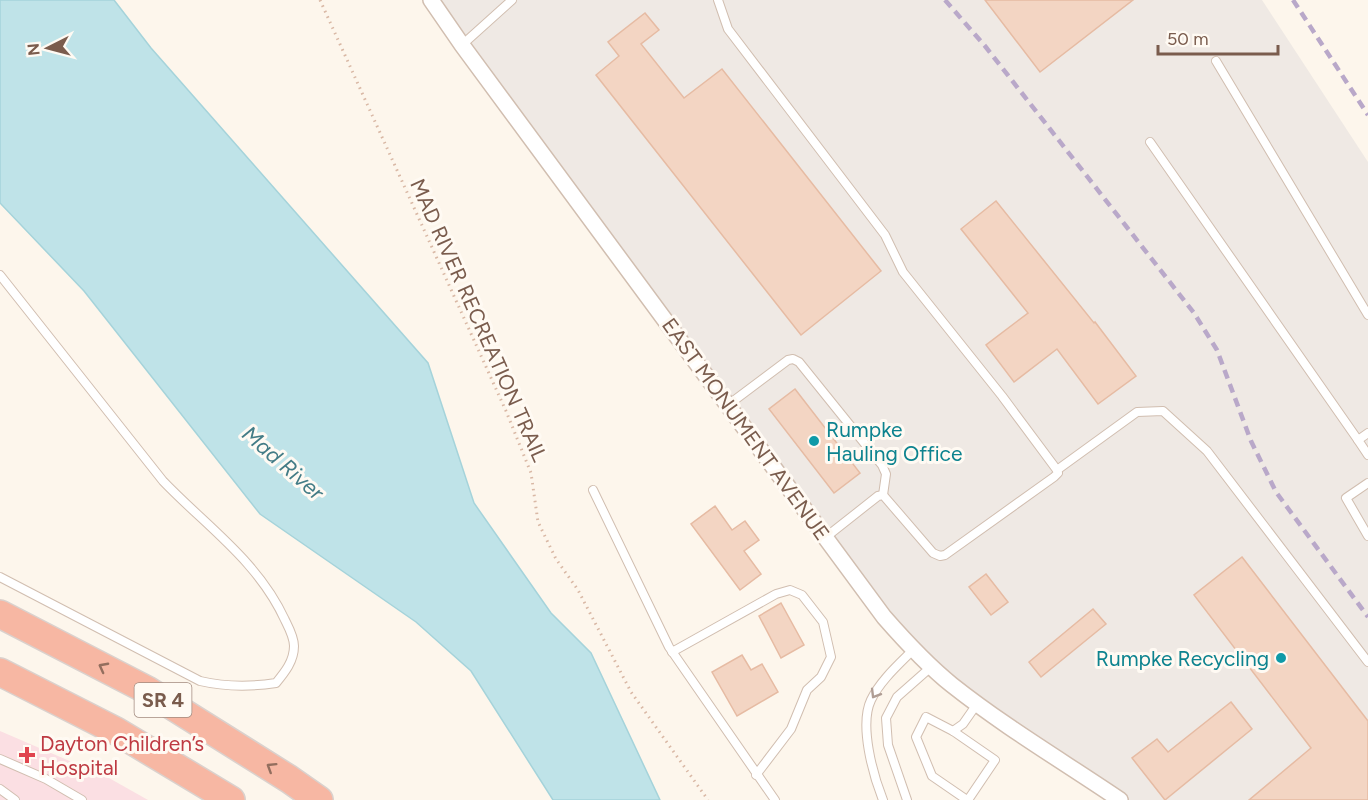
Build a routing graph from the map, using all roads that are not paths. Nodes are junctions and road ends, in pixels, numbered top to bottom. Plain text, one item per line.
1 (431, 0) edge
2 (512, 0) edge
3 (718, 0) edge
4 (462, 45) junction
5 (1216, 61) dead end
6 (1150, 142) dead end
7 (0, 275) edge
8 (1368, 315) edge
9 (728, 405) junction
10 (1368, 433) edge
11 (1358, 440) junction
12 (1368, 455) edge
13 (1057, 470) junction
14 (1368, 483) edge
15 (593, 490) dead end
16 (883, 495) junction
17 (1368, 536) edge
18 (826, 537) junction
19 (0, 577) edge
20 (0, 614) edge
21 (913, 650) junction
22 (672, 652) junction
23 (1368, 662) edge
24 (931, 666) junction
25 (0, 672) edge
26 (977, 704) junction
27 (953, 731) junction
28 (0, 759) edge
29 (756, 775) junction
30 (0, 789) edge
31 (15, 800) edge
32 (82, 800) edge
33 (231, 800) edge
34 (319, 800) edge
35 (775, 800) edge
36 (883, 800) edge
37 (907, 800) edge
38 (968, 800) edge
39 (1120, 800) edge

1 - 4 street, EAST MONUMENT AVENUE
2 - 4 lane
3 - 13 lane
4 - 9 street, EAST MONUMENT AVENUE
5 - 8 lane
6 - 11 lane
7 - 19 lane
9 - 16 lane
9 - 18 street, EAST MONUMENT AVENUE
10 - 11 lane
11 - 12 lane
13 - 16 lane
13 - 23 lane
14 - 17 lane
15 - 22 lane
16 - 18 lane
18 - 21 street, EAST MONUMENT AVENUE
34 -> 20 highway, SR 4
21 - 24 street, EAST MONUMENT AVENUE
21 -> 36 lane
22 - 29 lane
22 - 29 lane
24 - 26 street, EAST MONUMENT AVENUE
24 - 37 lane
25 - 33 highway, SR 4
26 - 27 lane
26 - 39 street, EAST MONUMENT AVENUE
27 - 38 lane
27 - 38 lane
28 - 32 lane
29 - 35 lane
30 - 31 lane

